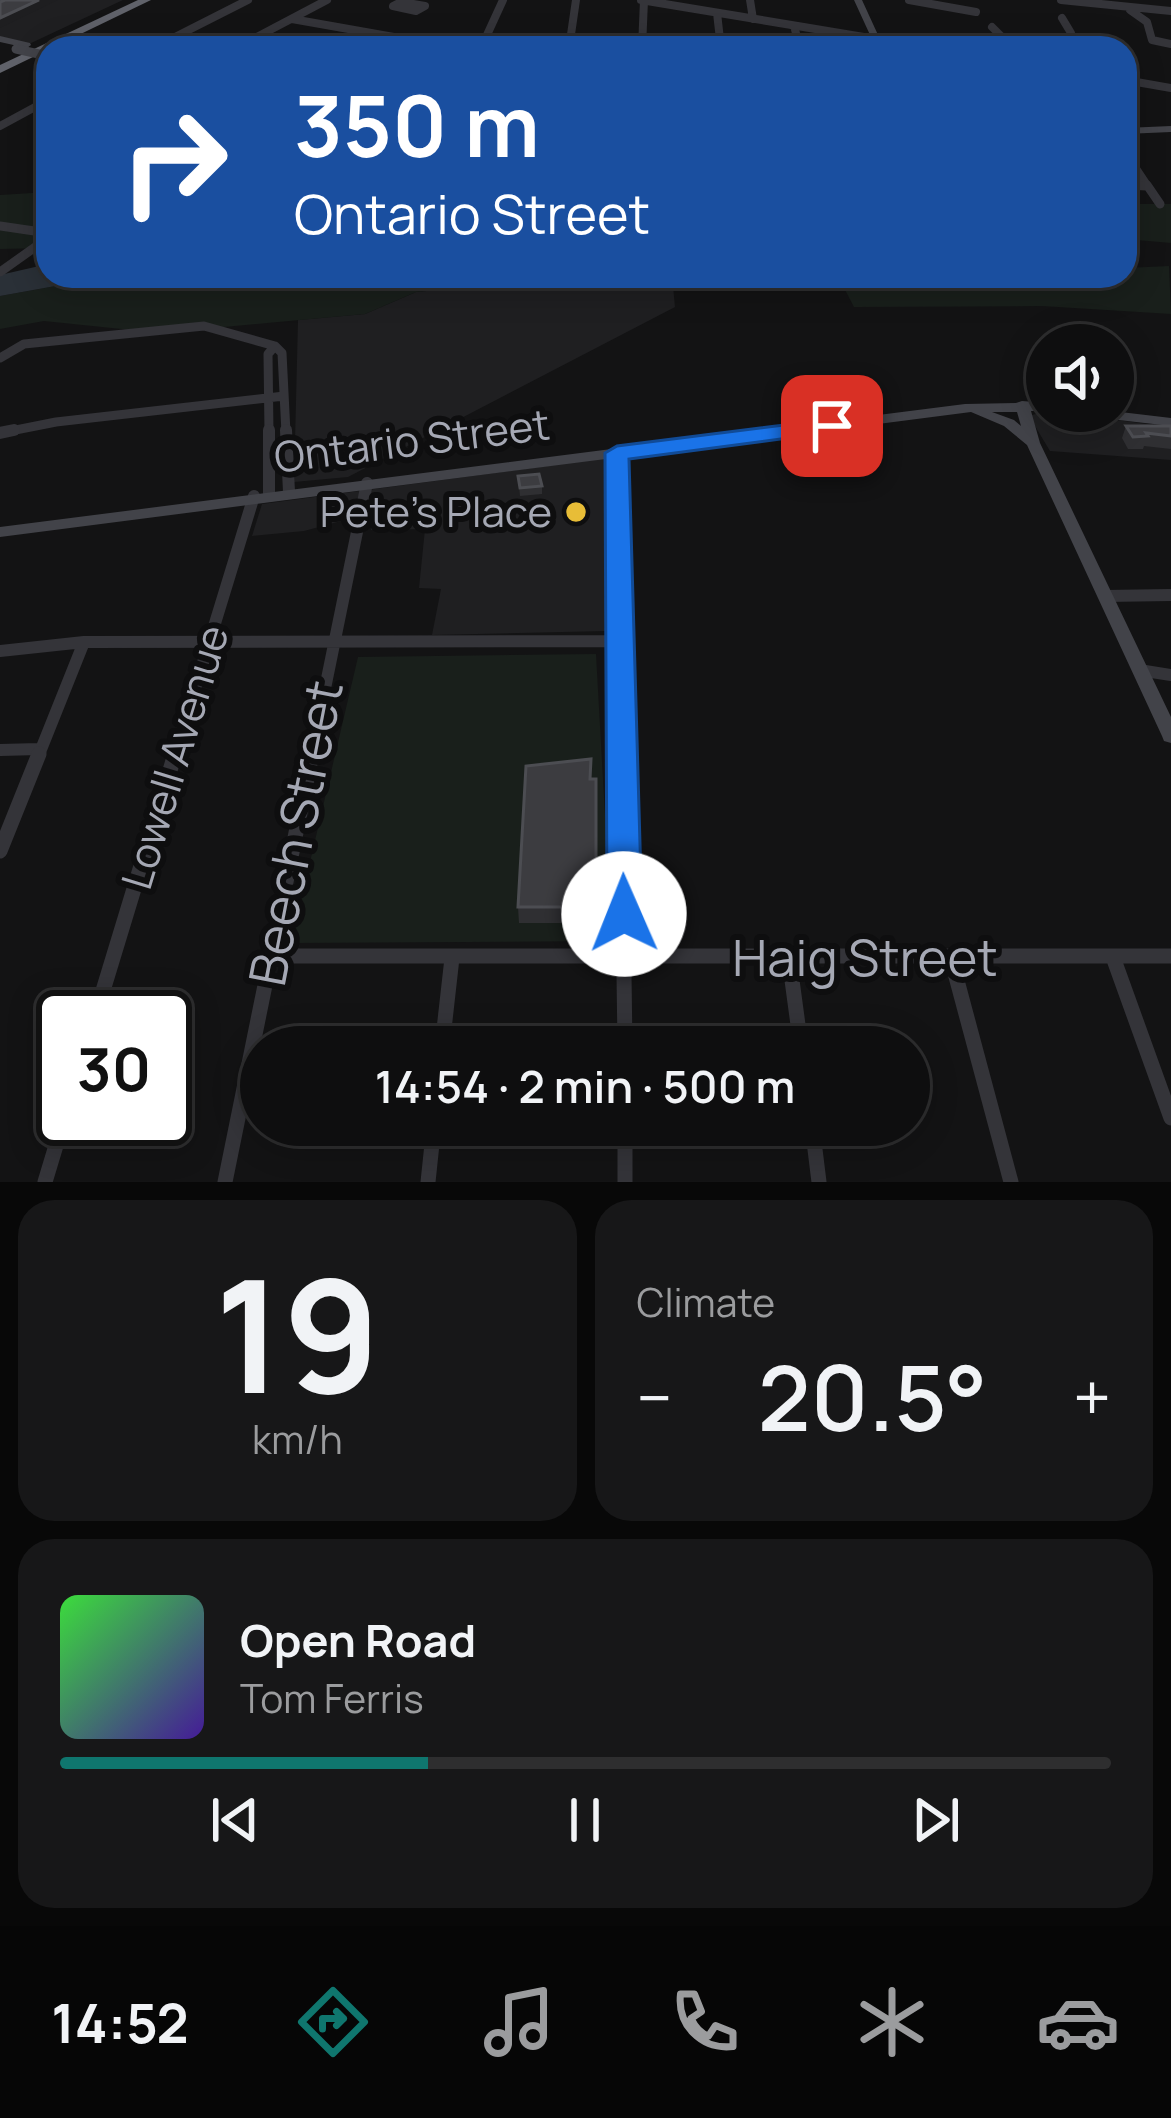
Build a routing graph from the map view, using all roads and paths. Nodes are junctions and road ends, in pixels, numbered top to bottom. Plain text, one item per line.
1 (146, 0) edge
2 (162, 0) edge
3 (248, 0) edge
4 (327, 0) edge
5 (503, 0) edge
6 (576, 0) edge
7 (643, 0) edge
8 (750, 0) edge
9 (858, 0) edge
10 (909, 0) edge
11 (1061, 0) edge
12 (1125, 4) edge
13 (1171, 11) edge
14 (976, 12) dead end
15 (717, 13) junction
16 (1063, 18) dead end
17 (292, 19) junction
18 (754, 19) junction
19 (794, 26) junction
20 (992, 26) dead end
21 (57, 36) edge
22 (87, 36) edge
23 (177, 36) edge
24 (259, 36) edge
25 (388, 36) edge
26 (486, 36) edge
27 (571, 36) edge
28 (642, 36) edge
29 (720, 36) edge
30 (797, 36) edge
31 (841, 36) edge
32 (874, 36) edge
33 (1002, 36) edge
34 (1068, 36) edge
35 (0, 42) edge
36 (1171, 44) edge
37 (36, 45) edge
38 (23, 50) junction
39 (36, 52) edge
40 (36, 58) edge
41 (2, 73) edge
42 (1137, 82) edge
43 (1171, 88) edge
44 (36, 106) edge
45 (0, 126) edge
46 (1171, 129) edge
47 (1137, 130) edge
48 (1137, 171) edge
49 (1137, 186) edge
50 (1147, 186) junction
51 (1160, 204) dead end
52 (0, 226) edge
53 (36, 234) edge
54 (36, 246) edge
55 (0, 272) edge
56 (275, 346) junction
57 (0, 358) edge
58 (284, 396) junction
59 (268, 398) junction
60 (1022, 405) junction
61 (1026, 405) edge
62 (964, 408) junction
63 (1134, 418) edge
64 (1171, 422) edge
65 (0, 433) edge
66 (1033, 443) junction
67 (617, 453) junction
68 (367, 483) junction
69 (289, 492) junction
70 (262, 495) junction
71 (0, 532) edge
72 (1171, 595) edge
73 (1105, 596) junction
74 (335, 640) junction
75 (620, 641) junction
76 (84, 642) junction
77 (210, 642) junction
78 (0, 651) edge
79 (1139, 670) junction
80 (1171, 675) edge
81 (1171, 736) edge
82 (39, 749) junction
83 (0, 750) edge
84 (0, 851) edge
85 (271, 956) junction
86 (1171, 956) edge
87 (1113, 957) junction
88 (452, 958) junction
89 (789, 958) junction
90 (951, 958) junction
91 (625, 959) junction
92 (103, 990) edge
93 (444, 1026) edge
94 (625, 1026) edge
95 (798, 1026) edge
96 (1171, 1118) edge
97 (56, 1146) edge
98 (432, 1146) edge
99 (626, 1146) edge
100 (815, 1146) edge
101 (45, 1182) edge
102 (225, 1182) edge
103 (428, 1182) edge
104 (626, 1182) edge
105 (819, 1182) edge
106 (1011, 1182) edge

1 - 21 highway
2 - 22 highway
3 - 23 street
4 - 17 street
5 - 26 street
6 - 27 street
7 - 15 street
7 - 28 street
8 - 18 street
9 - 32 main road
10 - 14 street
11 - 12 street
12 - 13 street
12 - 36 street
15 - 18 street
15 - 29 street
16 - 34 street
17 - 24 street
17 - 25 street
18 - 19 street
19 - 30 street
19 - 31 street
20 - 33 street
35 - 38 main road
37 - 38 highway
38 - 39 main road, bridge
38 - 41 highway
40 - 41 highway
42 - 43 street
44 - 45 street
46 - 47 main road
48 - 50 street
49 - 50 street
50 - 51 street
52 - 53 street
54 - 55 street
56 - 57 street
56 - 58 street
56 - 59 street, Lowell Avenue
58 - 59 street
58 - 69 street
59 - 65 street
59 - 70 street, Lowell Avenue
60 - 61 main road, Ontario Street
60 - 62 main road, Ontario Street
60 - 66 main road
62 - 66 main road
62 - 67 main road, Ontario Street
63 - 64 main road
66 - 73 main road
67 - 68 main road, Ontario Street
67 - 75 street
68 - 69 main road, Ontario Street
68 - 74 street, Beech Street
69 - 70 main road, Ontario Street
70 - 71 main road, Ontario Street
70 - 77 street, Lowell Avenue
72 - 73 street
73 - 79 main road
74 - 75 street
74 - 77 street
74 - 85 street, Beech Street
75 - 91 street
76 - 77 street
76 - 78 street
76 - 82 street
77 - 92 street, Lowell Avenue
79 - 80 street
79 - 81 main road
82 - 83 street
82 - 84 street
85 - 88 street, Haig Street
85 - 102 street, Beech Street
86 - 87 street, Haig Street
87 - 90 street, Haig Street
87 - 96 street
88 - 91 street, Haig Street
88 - 93 street
89 - 90 street, Haig Street
89 - 91 street, Haig Street
89 - 95 street
90 - 106 street
91 - 94 street
97 - 101 street
98 - 103 street
99 - 104 street
100 - 105 street

